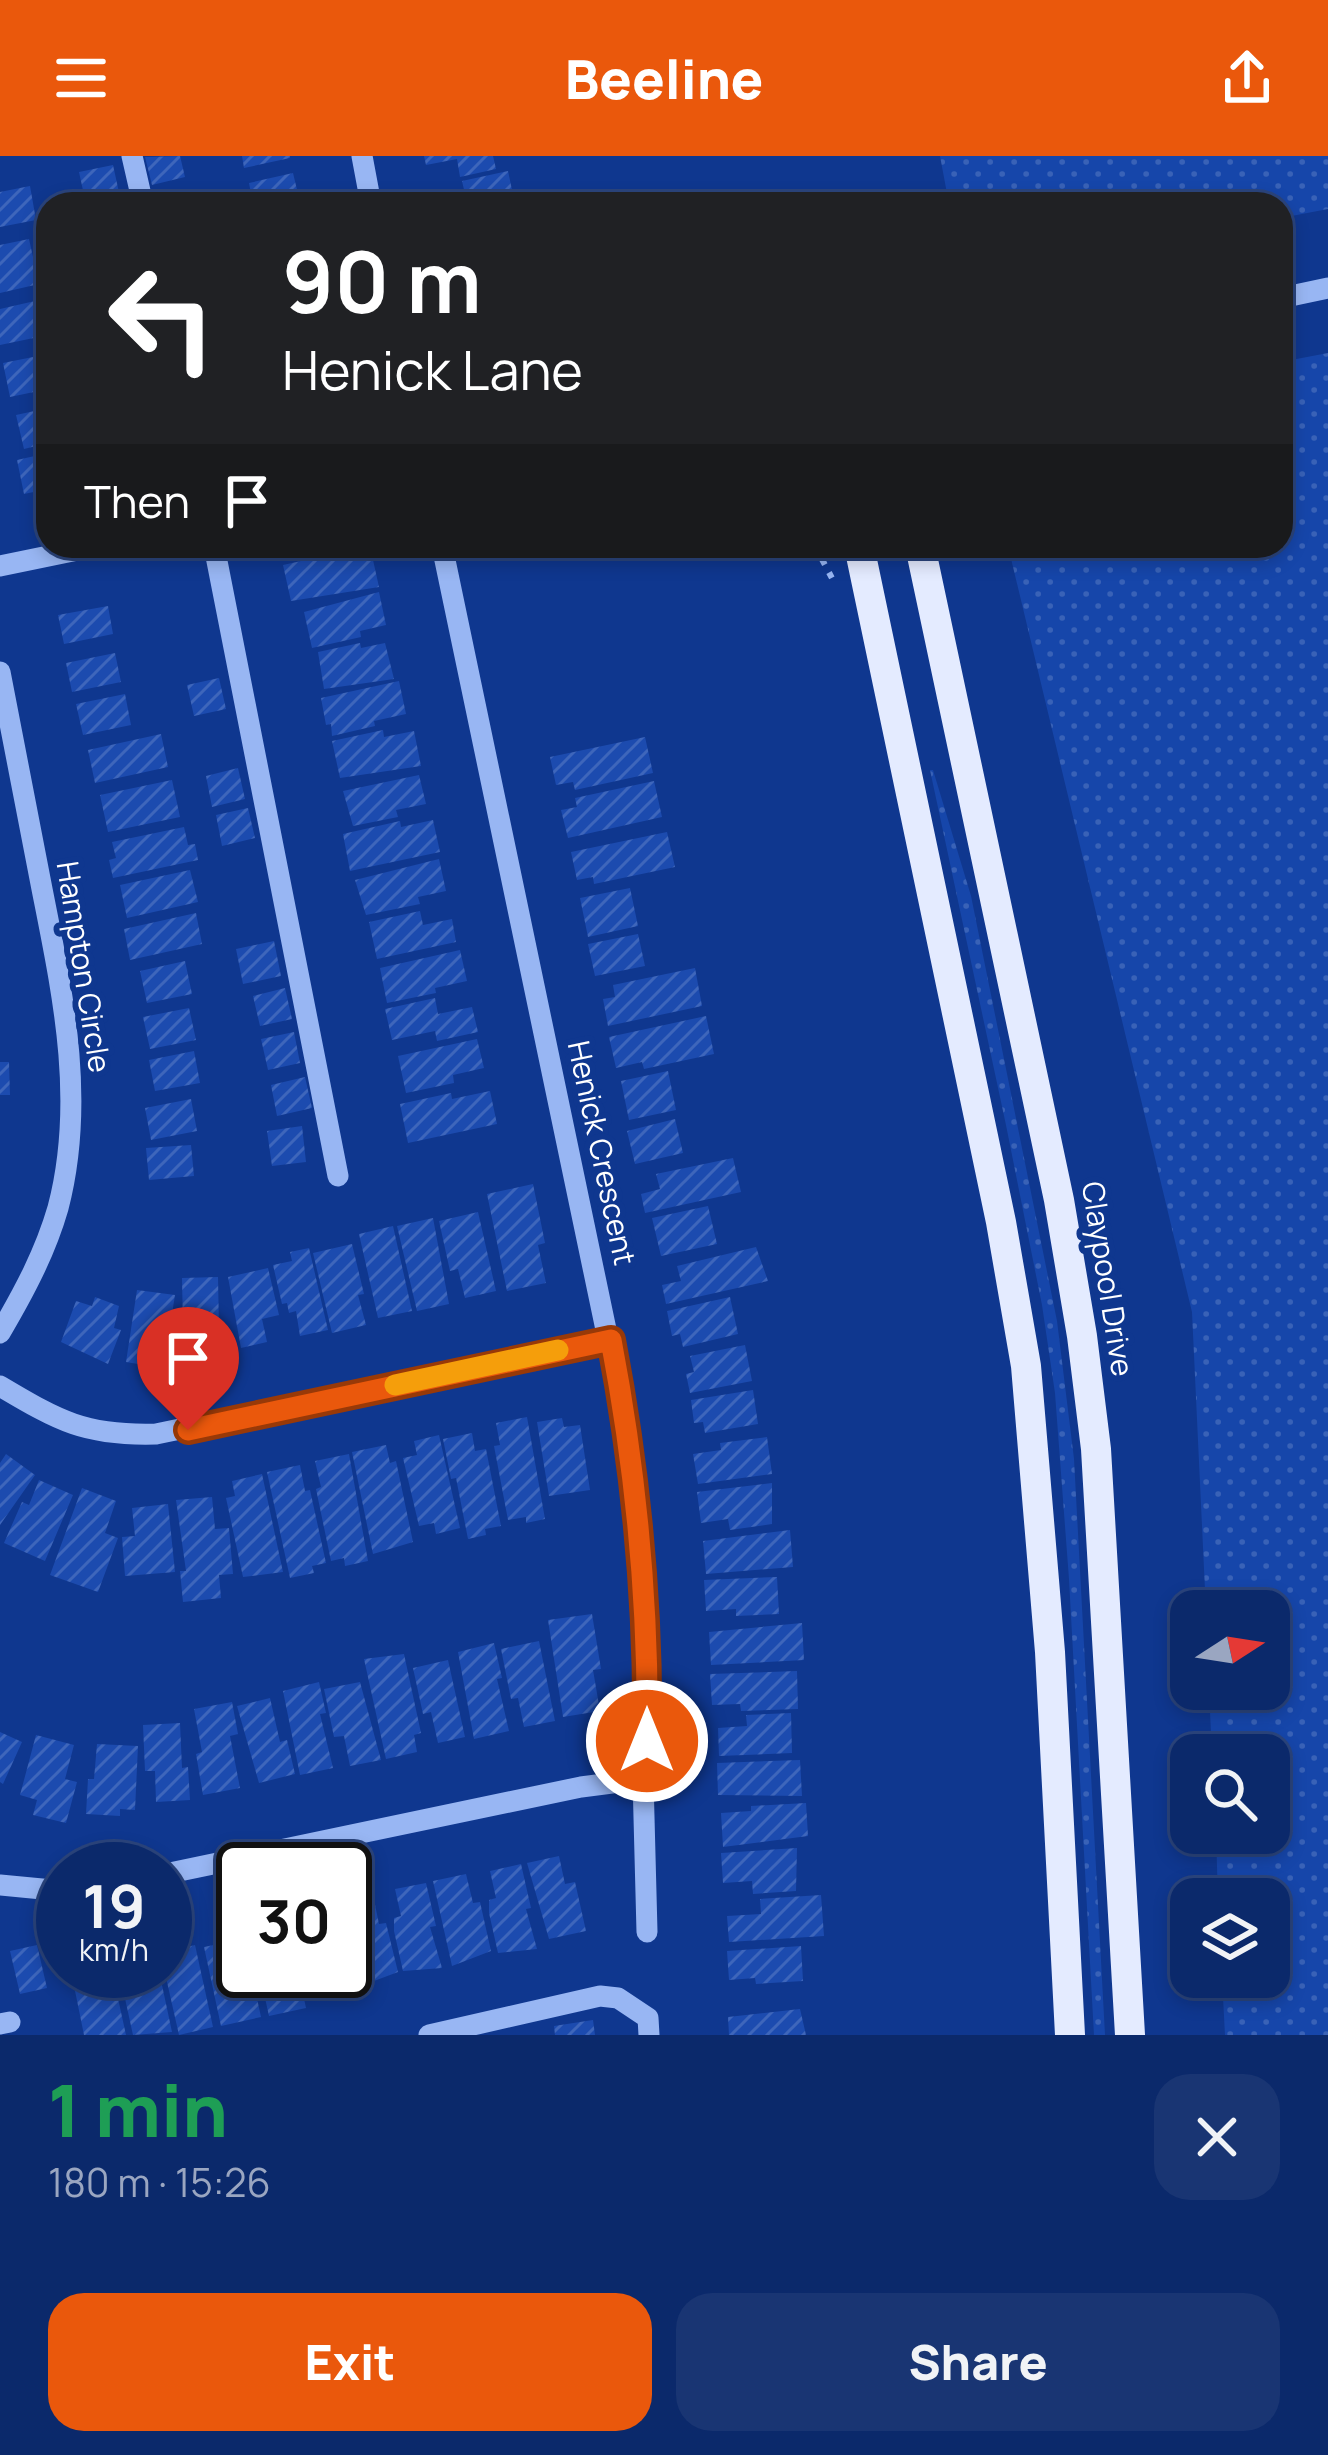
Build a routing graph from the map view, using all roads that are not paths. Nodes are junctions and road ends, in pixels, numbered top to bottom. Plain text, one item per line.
1 (132, 156) edge
2 (362, 156) edge
3 (140, 192) edge
4 (369, 192) edge
5 (1328, 288) edge
6 (1293, 295) edge
7 (39, 558) edge
8 (216, 558) edge
9 (445, 558) edge
10 (862, 558) edge
11 (923, 558) edge
12 (0, 566) edge
13 (0, 672) edge
14 (338, 1175) dead end
15 (0, 1333) edge
16 (611, 1340) junction
17 (0, 1386) edge
18 (643, 1779) junction
19 (192, 1868) edge
20 (0, 1885) edge
21 (36, 1888) edge
22 (647, 1932) dead end
23 (429, 2035) edge
24 (649, 2035) edge
25 (1070, 2035) edge
26 (1130, 2035) edge

1 - 3 street
2 - 4 street
5 - 6 street
7 - 12 street
8 - 14 street
9 - 16 street, Henick Crescent
10 - 25 main road
11 - 26 main road, Claypool Drive
13 - 15 street, Hampton Circle
16 - 17 street
16 - 18 street, Henick Crescent
18 - 19 street
18 - 22 street, Henick Crescent
20 - 21 street
23 - 24 street

